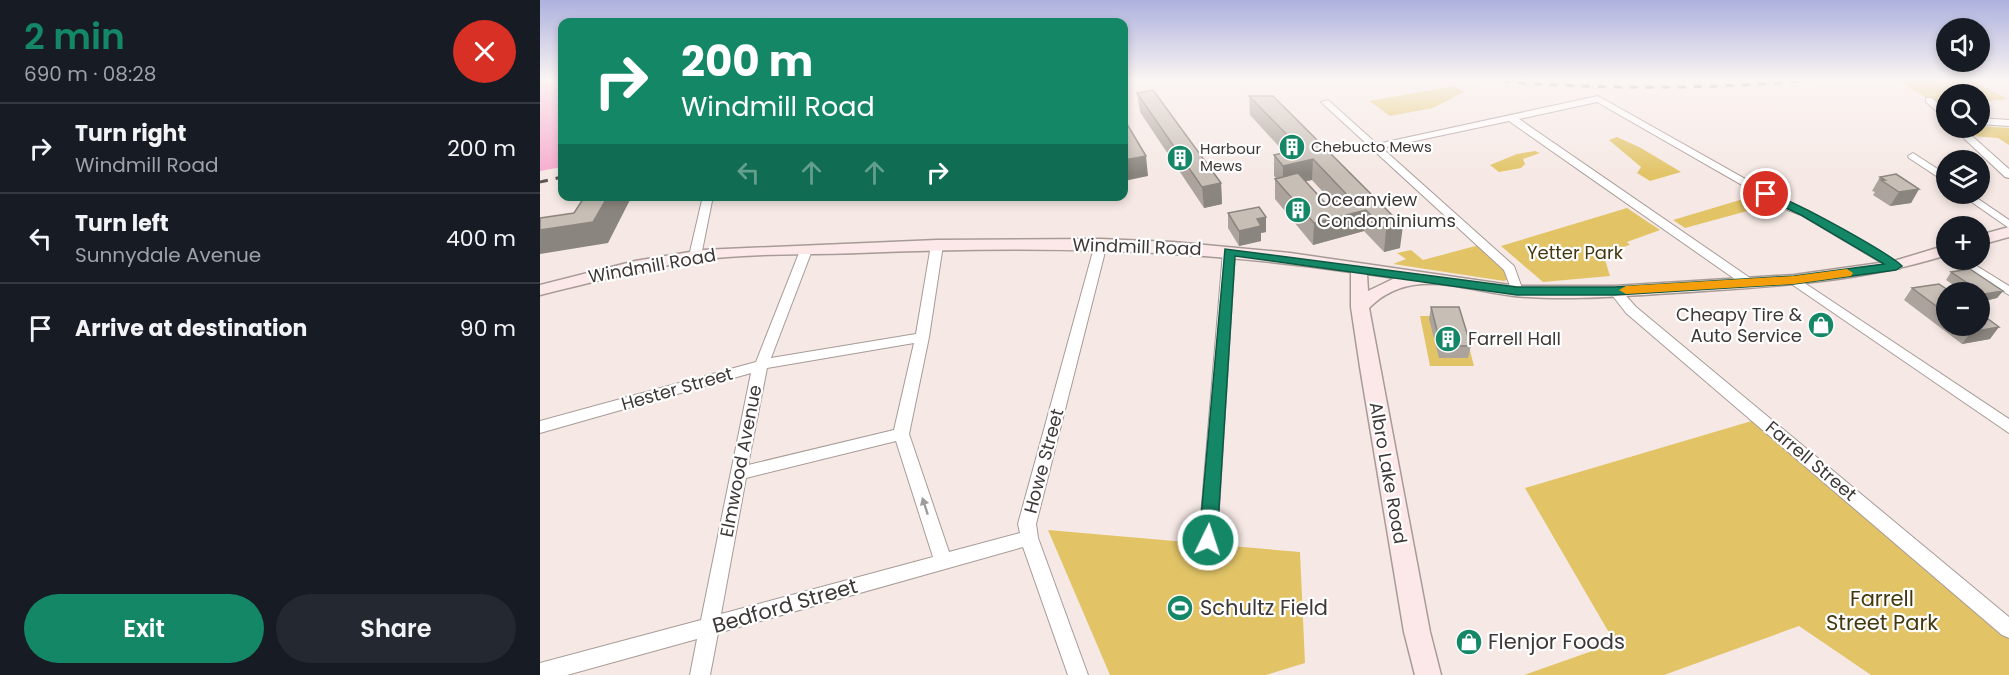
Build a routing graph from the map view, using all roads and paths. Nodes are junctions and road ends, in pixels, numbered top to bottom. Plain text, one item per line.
1 (1335, 112) edge
2 (1537, 112) edge
3 (1620, 112) edge
4 (1510, 117) junction
5 (1990, 122) edge
6 (2009, 123) edge
7 (1969, 138) edge
8 (1375, 147) junction
9 (1913, 156) dead end
10 (1936, 172) edge
11 (2009, 175) edge
12 (707, 201) edge
13 (1979, 204) edge
14 (2009, 225) edge
15 (2009, 232) edge
16 (1990, 237) edge
17 (1101, 244) junction
18 (937, 245) junction
19 (1229, 252) junction
20 (805, 253) junction
21 (1936, 254) edge
22 (695, 256) junction
23 (1896, 266) junction
24 (1359, 269) junction
25 (1975, 270) edge
26 (1416, 278) junction
27 (1794, 280) junction
28 (1746, 281) junction
29 (540, 290) edge
30 (1517, 291) junction
31 (1615, 291) junction
32 (2009, 291) edge
33 (1360, 307) junction
34 (922, 337) junction
35 (761, 365) junction
36 (540, 427) edge
37 (2009, 427) edge
38 (901, 434) junction
39 (738, 474) junction
40 (1029, 538) junction
41 (1208, 540) dead end
42 (943, 561) junction
43 (709, 627) junction
44 (2009, 629) edge
45 (540, 673) edge
46 (700, 675) edge
47 (1078, 675) edge
48 (1428, 675) edge

1 - 8 street
2 - 4 street
3 - 23 street
4 - 8 street
4 - 28 street
5 - 6 street
7 - 11 street
8 - 30 street
9 - 10 street
12 - 22 street
13 - 14 street
15 - 16 main road
17 - 18 main road, Windmill Road
17 - 19 main road, Windmill Road
17 - 40 street, Howe Street
18 - 20 main road, Windmill Road
18 - 34 street
19 - 24 main road, Windmill Road
19 - 41 street
20 - 22 main road, Windmill Road
20 - 35 street, Elmwood Avenue
21 - 23 main road, Windmill Road
22 - 29 main road, Windmill Road
23 - 27 main road, Windmill Road
24 - 26 main road, Windmill Road
24 - 33 main road, Albro Lake Road
25 - 32 street
26 - 30 main road, Windmill Road
26 - 33 main road
27 - 28 main road, Windmill Road
27 - 37 street
28 - 31 main road, Windmill Road
30 - 31 main road, Windmill Road
31 - 44 street, Farrell Street
33 - 48 main road, Albro Lake Road
34 - 35 street, Hester Street
34 - 38 street
35 - 36 street, Hester Street
35 - 39 street, Elmwood Avenue
38 - 39 street
42 -> 38 street
39 - 43 street, Elmwood Avenue
40 - 42 street, Bedford Street
40 - 47 street, Howe Street
42 - 43 street, Bedford Street
43 - 45 street, Bedford Street
43 - 46 street, Elmwood Avenue

